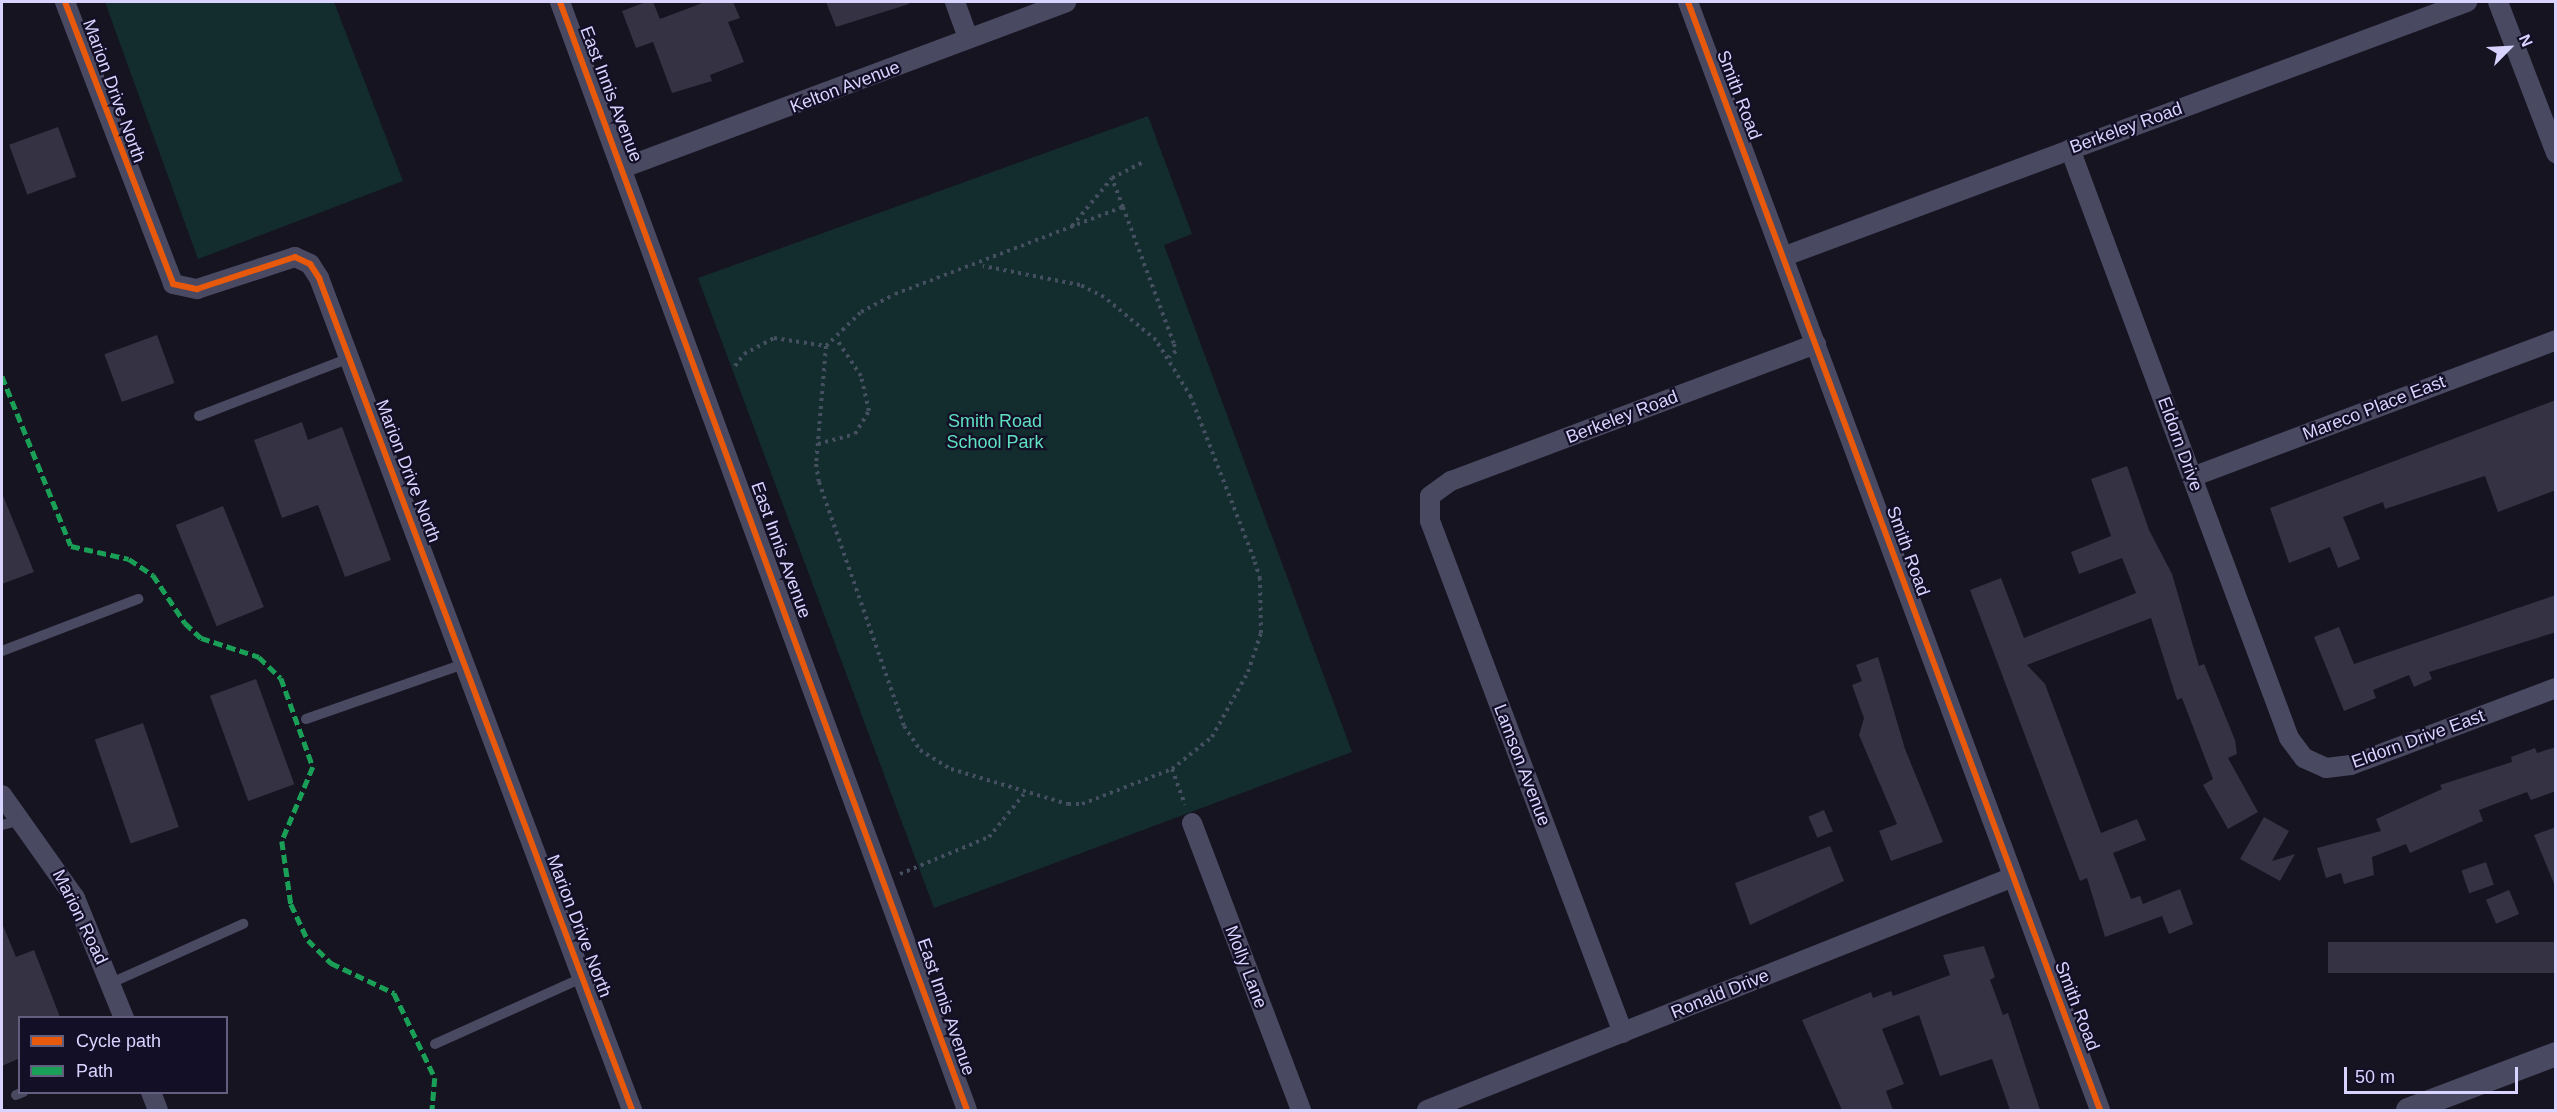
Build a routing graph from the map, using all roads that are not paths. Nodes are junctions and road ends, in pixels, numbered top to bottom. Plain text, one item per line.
1 (65, 2) edge
2 (560, 2) edge
3 (955, 2) edge
4 (1066, 2) edge
5 (1688, 2) edge
6 (2468, 2) edge
7 (2498, 2) edge
8 (968, 37) junction
9 (2070, 149) junction
10 (2556, 153) edge
11 (623, 168) junction
12 (1785, 256) junction
13 (2556, 340) edge
14 (1816, 344) junction
15 (349, 358) junction
16 (199, 417) dead end
17 (2192, 477) junction
18 (1430, 496) joint
19 (138, 599) dead end
20 (2, 651) edge
21 (464, 664) junction
22 (2556, 688) edge
23 (306, 719) dead end
24 (2289, 738) joint
25 (2, 795) edge
26 (22, 819) junction
27 (1192, 823) road end
28 (2, 825) edge
29 (2013, 877) junction
30 (243, 924) dead end
31 (582, 978) junction
32 (111, 983) junction
33 (123, 1016) edge
34 (1623, 1033) junction
35 (435, 1044) dead end
36 (2556, 1054) edge
37 (153, 1094) edge
38 (158, 1110) edge
39 (632, 1110) edge
40 (967, 1110) edge
41 (1301, 1110) edge
42 (1427, 1110) edge
43 (2100, 1110) edge
44 (2408, 1110) edge

1 - 15 street, Marion Drive North
2 - 11 street, East Innis Avenue
3 - 8 street
4 - 8 street, Kelton Avenue
5 - 12 street, Smith Road
6 - 9 street, Berkeley Road
7 - 10 street
8 - 11 street, Kelton Avenue
9 - 12 street, Berkeley Road
9 - 17 street, Eldorn Drive
11 - 40 street, East Innis Avenue
12 - 14 street, Smith Road
13 - 17 street, Mareco Place East
14 - 18 street, Berkeley Road
14 - 29 street, Smith Road
15 - 16 lane
15 - 21 street, Marion Drive North
17 - 24 street, Eldorn Drive
18 - 34 street, Lamson Avenue
19 - 20 lane
21 - 23 lane
21 - 31 street, Marion Drive North
22 - 24 street, Eldorn Drive East
25 - 26 street, Marion Road
26 - 28 lane
26 - 32 street, Marion Road
27 - 41 street, Molly Lane
29 - 34 street, Ronald Drive
29 - 43 street, Smith Road
30 - 32 lane
31 - 35 lane
31 - 39 street, Marion Drive North
32 - 33 street, Marion Road
34 - 42 street, Ronald Drive
36 - 44 street
37 - 38 street

